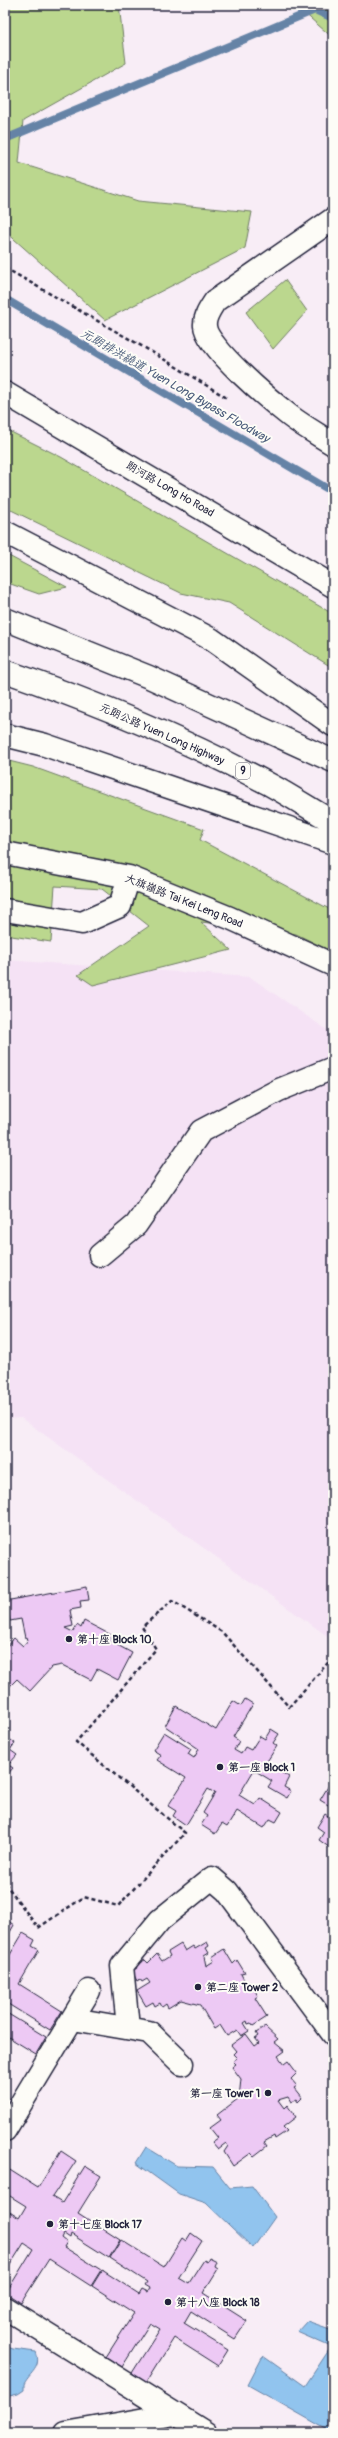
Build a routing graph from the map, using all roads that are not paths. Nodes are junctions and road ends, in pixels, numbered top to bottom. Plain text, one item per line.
1 (333, 219) edge
2 (5, 393) edge
3 (333, 444) edge
4 (5, 532) edge
5 (333, 586) edge
6 (5, 619) edge
7 (5, 670) edge
8 (333, 725) edge
9 (5, 735) edge
10 (333, 761) edge
11 (333, 822) edge
12 (333, 843) edge
13 (5, 853) edge
14 (129, 877) junction
15 (5, 910) edge
16 (333, 965) edge
17 (333, 1068) edge
18 (100, 1255) dead end
19 (89, 1991) dead end
20 (72, 2018) junction
21 (128, 2028) junction
22 (333, 2034) edge
23 (182, 2064) dead end
24 (5, 2130) edge
25 (5, 2308) edge
26 (175, 2414) junction
27 (66, 2433) edge
28 (206, 2433) edge

1 - 3 main road
2 - 5 main road, 朗河路 Long Ho Road
4 - 8 main road
6 - 10 main road
7 - 11 main road, 元朗公路 Yuen Long Highway / 9
9 - 12 main road
13 - 14 main road, 大旗嶺路 Tai Kei Leng Road
14 - 15 main road
14 - 16 main road, 大旗嶺路 Tai Kei Leng Road
17 - 18 main road
19 - 20 main road
20 - 21 main road
20 - 24 main road
21 - 22 main road
21 - 23 main road
25 - 26 main road
26 - 27 main road
26 - 28 main road

